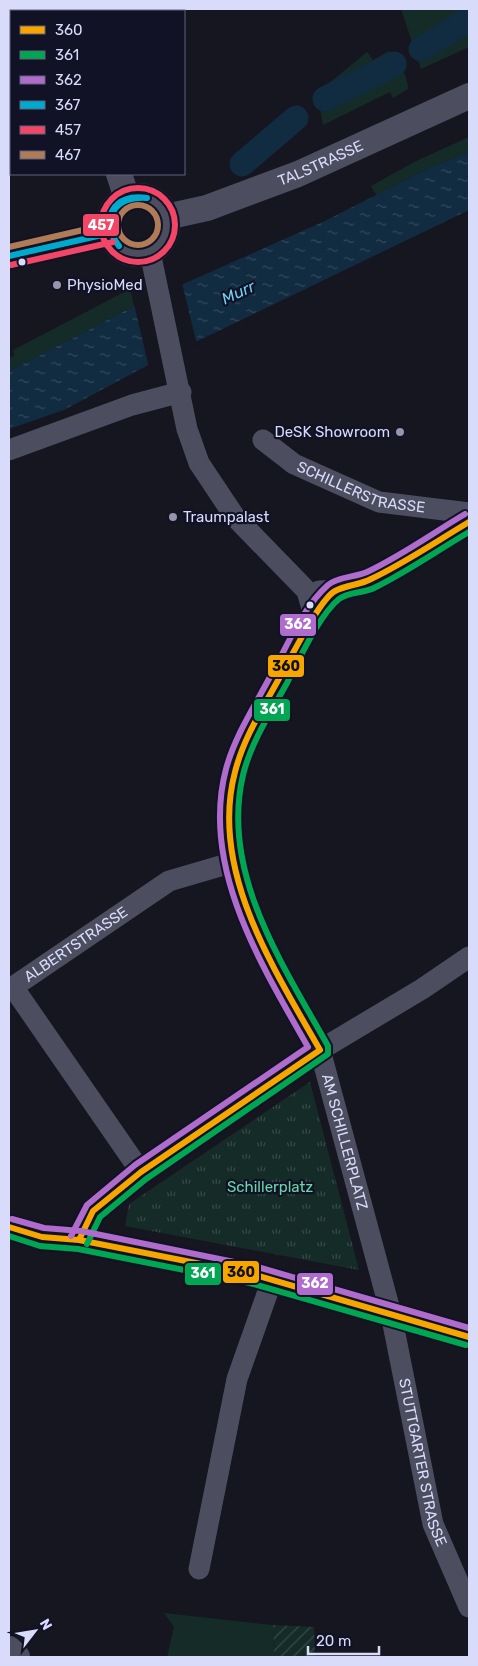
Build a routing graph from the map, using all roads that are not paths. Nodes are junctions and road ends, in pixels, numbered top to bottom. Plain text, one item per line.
1 (469, 96) edge
2 (120, 175) edge
3 (127, 198) junction
4 (166, 217) junction
5 (111, 233) junction
6 (150, 252) junction
7 (9, 256) edge
8 (181, 392) junction
9 (263, 440) dead end
10 (9, 450) edge
11 (469, 513) edge
12 (469, 522) edge
13 (307, 591) junction
14 (334, 591) junction
15 (314, 616) junction
16 (234, 862) junction
17 (469, 957) edge
18 (320, 1050) junction
19 (141, 1172) junction
20 (9, 1226) edge
21 (79, 1240) junction
22 (272, 1280) junction
23 (391, 1314) junction
24 (469, 1337) edge
25 (199, 1569) dead end
26 (469, 1607) edge
27 (9, 1649) edge
28 (17, 1657) edge

1 - 4 street, TALSTRASSE
2 - 3 street
3 - 4 street
3 - 5 street
4 - 6 street
5 - 6 street
5 - 7 street
6 - 8 street
8 - 10 street
8 - 13 street
9 - 11 street, SCHILLERSTRASSE
12 - 14 street
13 - 14 street
13 - 15 street
14 - 15 street
15 - 16 street
16 - 18 street
16 - 19 street, ALBERTSTRASSE
17 - 18 street
18 - 19 street, AM SCHILLERPLATZ
18 - 23 street, AM SCHILLERPLATZ
19 - 21 street, AM SCHILLERPLATZ
20 - 21 street
21 - 22 street
22 - 23 street
22 - 25 street
23 - 24 street
23 - 26 street, STUTTGARTER STRASSE
27 - 28 street

